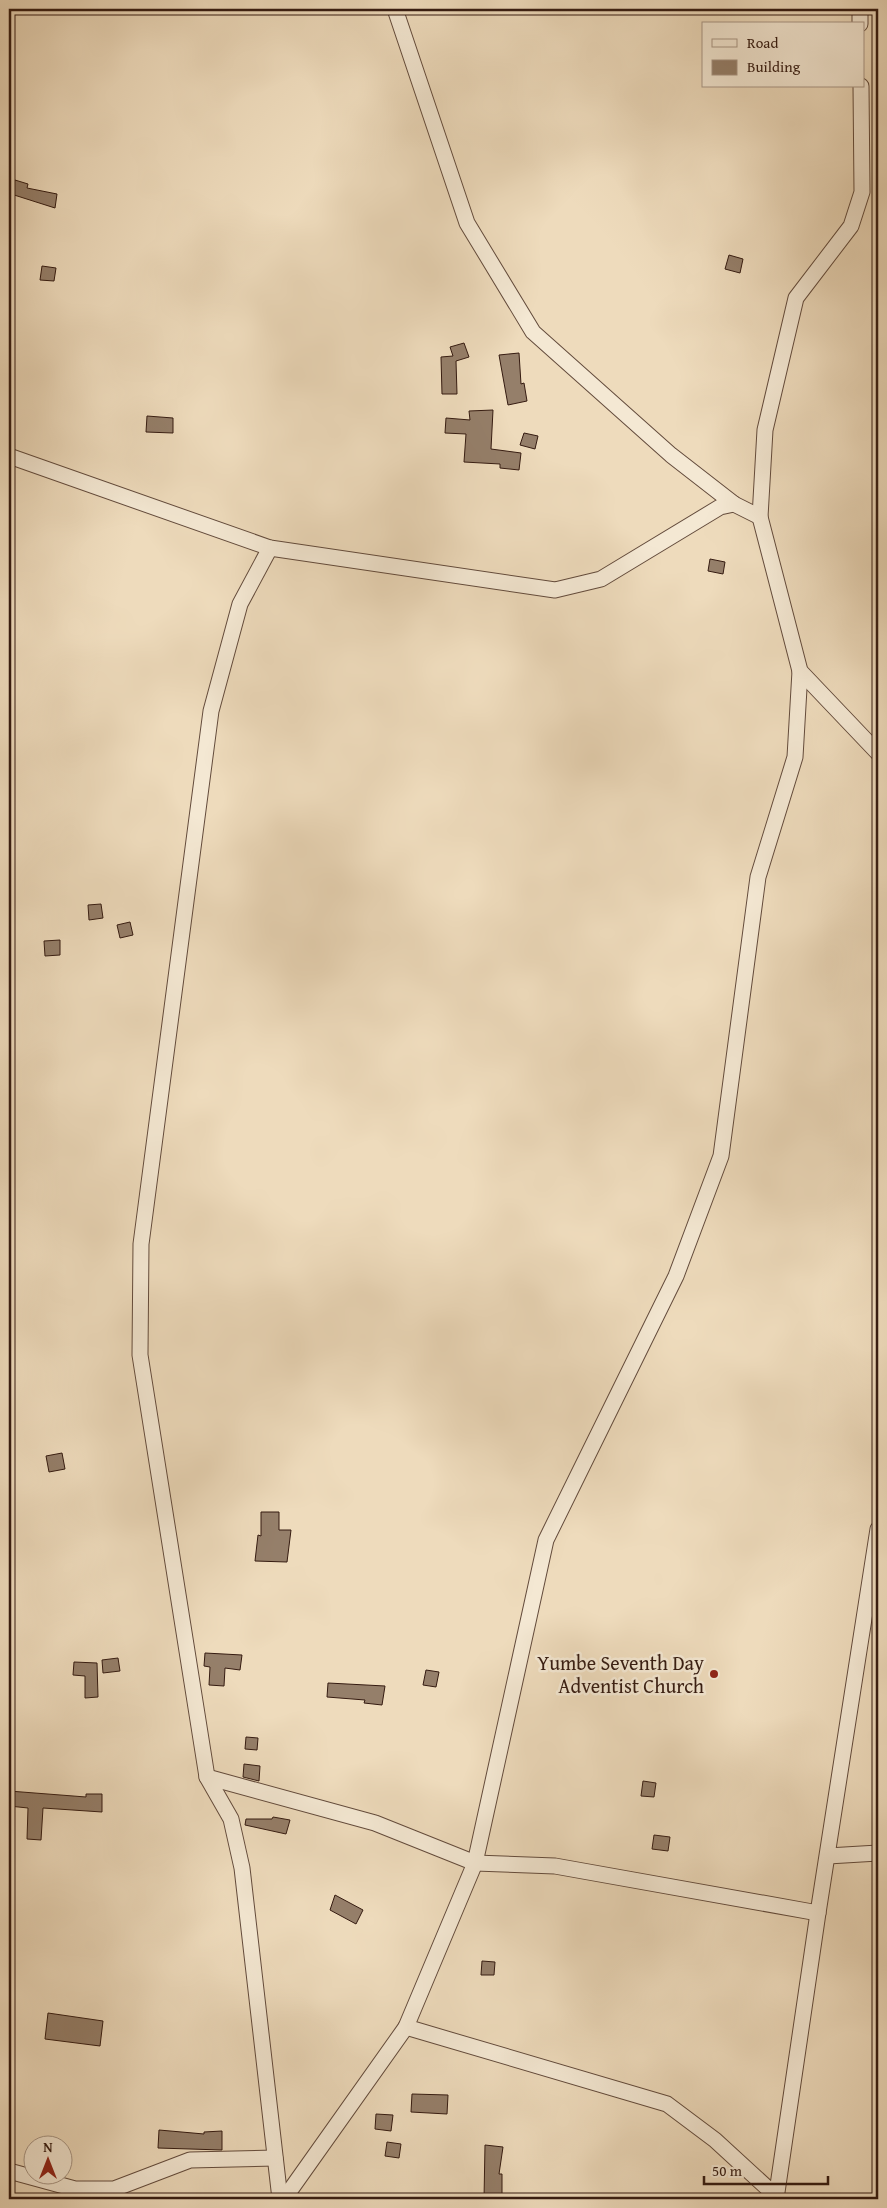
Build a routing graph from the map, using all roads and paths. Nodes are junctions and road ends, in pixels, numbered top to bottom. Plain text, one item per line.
1 (394, 9) edge
2 (860, 9) edge
3 (860, 22) edge
4 (861, 88) edge
5 (9, 456) edge
6 (734, 504) junction
7 (760, 517) junction
8 (270, 548) junction
9 (800, 671) junction
10 (878, 753) edge
11 (878, 1529) edge
12 (206, 1777) junction
13 (878, 1853) edge
14 (828, 1856) junction
15 (475, 1863) junction
16 (818, 1913) junction
17 (406, 2027) junction
18 (275, 2158) junction
19 (9, 2171) edge
20 (776, 2198) edge
21 (280, 2199) edge
22 (284, 2199) edge

1 - 6 street
2 - 3 street
4 - 7 street
5 - 8 street
6 - 7 street
6 - 8 street
7 - 9 street
8 - 12 street
9 - 10 street
9 - 15 street
11 - 14 street
12 - 15 street
12 - 18 street
13 - 14 street
14 - 16 street
15 - 16 street
15 - 17 street
16 - 20 street
17 - 20 street
17 - 22 street
18 - 19 street
18 - 21 street

